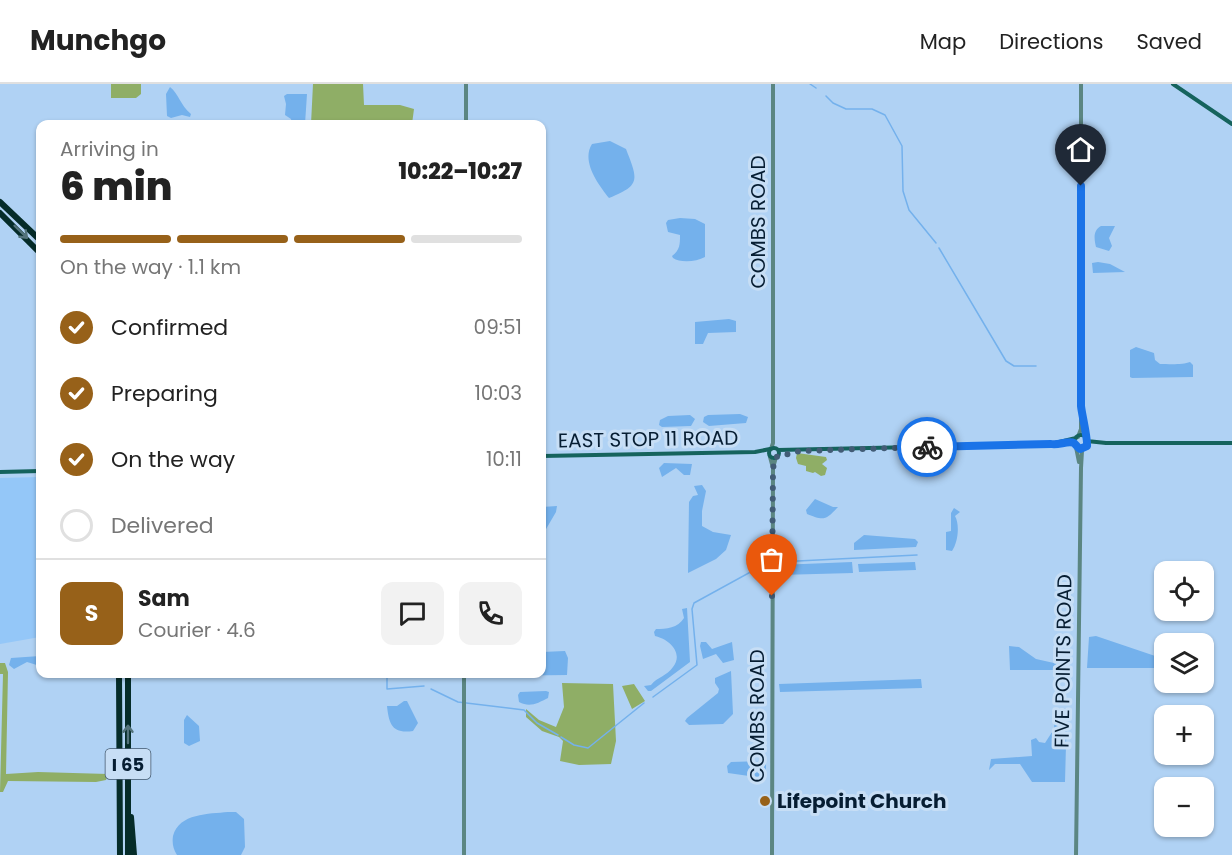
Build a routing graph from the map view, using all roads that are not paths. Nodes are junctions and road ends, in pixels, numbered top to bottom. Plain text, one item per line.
1 (466, 84) edge
2 (773, 84) edge
3 (1082, 84) edge
4 (1173, 84) edge
5 (466, 120) edge
6 (1232, 124) edge
7 (0, 202) edge
8 (0, 213) edge
9 (36, 236) edge
10 (36, 249) edge
11 (1081, 406) junction
12 (773, 432) junction
13 (1077, 438) junction
14 (1087, 439) junction
15 (1106, 443) junction
16 (1232, 443) edge
17 (1051, 444) junction
18 (1075, 445) junction
19 (1085, 447) junction
20 (770, 452) junction
21 (778, 453) junction
22 (546, 456) edge
23 (773, 468) junction
24 (1081, 468) junction
25 (36, 471) edge
26 (0, 472) edge
27 (119, 678) edge
28 (128, 678) edge
29 (464, 678) edge
30 (128, 765) junction
31 (118, 855) edge
32 (128, 855) edge
33 (134, 855) edge
34 (464, 855) edge
35 (772, 855) edge
36 (1076, 855) edge

1 - 5 street
2 - 12 street, COMBS ROAD
3 - 11 street
4 - 6 main road
7 - 9 highway
8 -> 10 highway
11 - 13 street
11 - 14 street
12 - 20 street, COMBS ROAD
12 - 21 street, COMBS ROAD
13 - 14 main road
13 - 17 main road
13 - 18 main road
14 - 15 main road
14 - 19 main road
15 - 16 main road
15 - 19 main road
17 - 18 main road
17 - 21 main road
18 - 19 main road
18 - 24 street, FIVE POINTS ROAD
19 - 24 street, FIVE POINTS ROAD
20 - 21 main road
20 - 21 main road
20 - 22 main road, EAST STOP 11 ROAD
20 - 23 street, COMBS ROAD
21 - 23 street, COMBS ROAD
23 - 35 street, COMBS ROAD
24 - 36 street, FIVE POINTS ROAD
25 - 26 main road
27 - 31 highway, I 65
30 -> 28 highway, I 65
29 - 34 street
30 - 32 highway, I 65
30 - 33 highway

